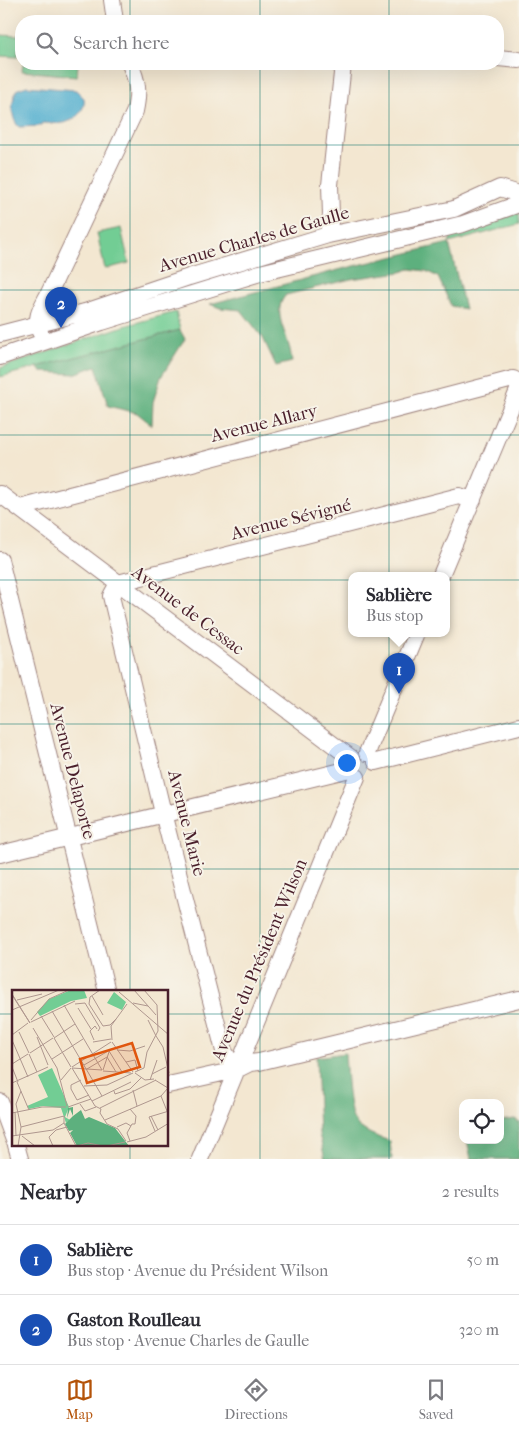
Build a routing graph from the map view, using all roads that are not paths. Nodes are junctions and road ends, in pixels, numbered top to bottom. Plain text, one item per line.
1 (112, 0) edge
2 (114, 15) edge
3 (504, 59) edge
4 (519, 60) edge
5 (132, 70) edge
6 (341, 70) edge
7 (517, 202) edge
8 (328, 235) junction
9 (37, 323) junction
10 (0, 334) edge
11 (44, 342) junction
12 (0, 357) edge
13 (519, 382) edge
14 (519, 388) edge
15 (0, 494) edge
16 (473, 500) junction
17 (20, 508) junction
18 (0, 560) edge
19 (442, 572) edge
20 (118, 583) junction
21 (416, 637) edge
22 (519, 726) edge
23 (372, 757) junction
24 (353, 768) junction
25 (163, 813) junction
26 (69, 837) junction
27 (0, 854) edge
28 (107, 990) edge
29 (519, 999) edge
30 (236, 1070) junction
31 (169, 1085) edge
32 (0, 1102) edge
33 (7, 1124) edge
34 (16, 1146) edge
35 (20, 1159) edge
36 (200, 1159) edge

1 - 2 street
3 - 4 street
5 - 9 street
6 - 8 street
7 - 8 street, Avenue Charles de Gaulle
7 - 11 street, Avenue Charles de Gaulle
8 - 9 street, Avenue Charles de Gaulle
9 - 10 street, Avenue Charles de Gaulle
9 - 11 street
11 - 12 street, Avenue Charles de Gaulle
13 - 17 street, Avenue Allary
14 - 16 street
15 - 17 street, Avenue de Cessac
16 - 19 street
16 - 20 street, Avenue Sévigné
17 - 20 street, Avenue de Cessac
18 - 26 street, Avenue Delaporte
20 - 24 street, Avenue de Cessac
20 - 25 street, Avenue Marie
21 - 23 street
22 - 23 street
23 - 24 street
23 - 24 street
24 - 25 street
24 - 30 street, Avenue du Président Wilson
25 - 26 street
25 - 30 street, Avenue Marie
26 - 27 street
26 - 28 street, Avenue Delaporte
29 - 30 street
30 - 31 street
30 - 36 street, Avenue du Président Wilson
32 - 33 street
34 - 35 street

